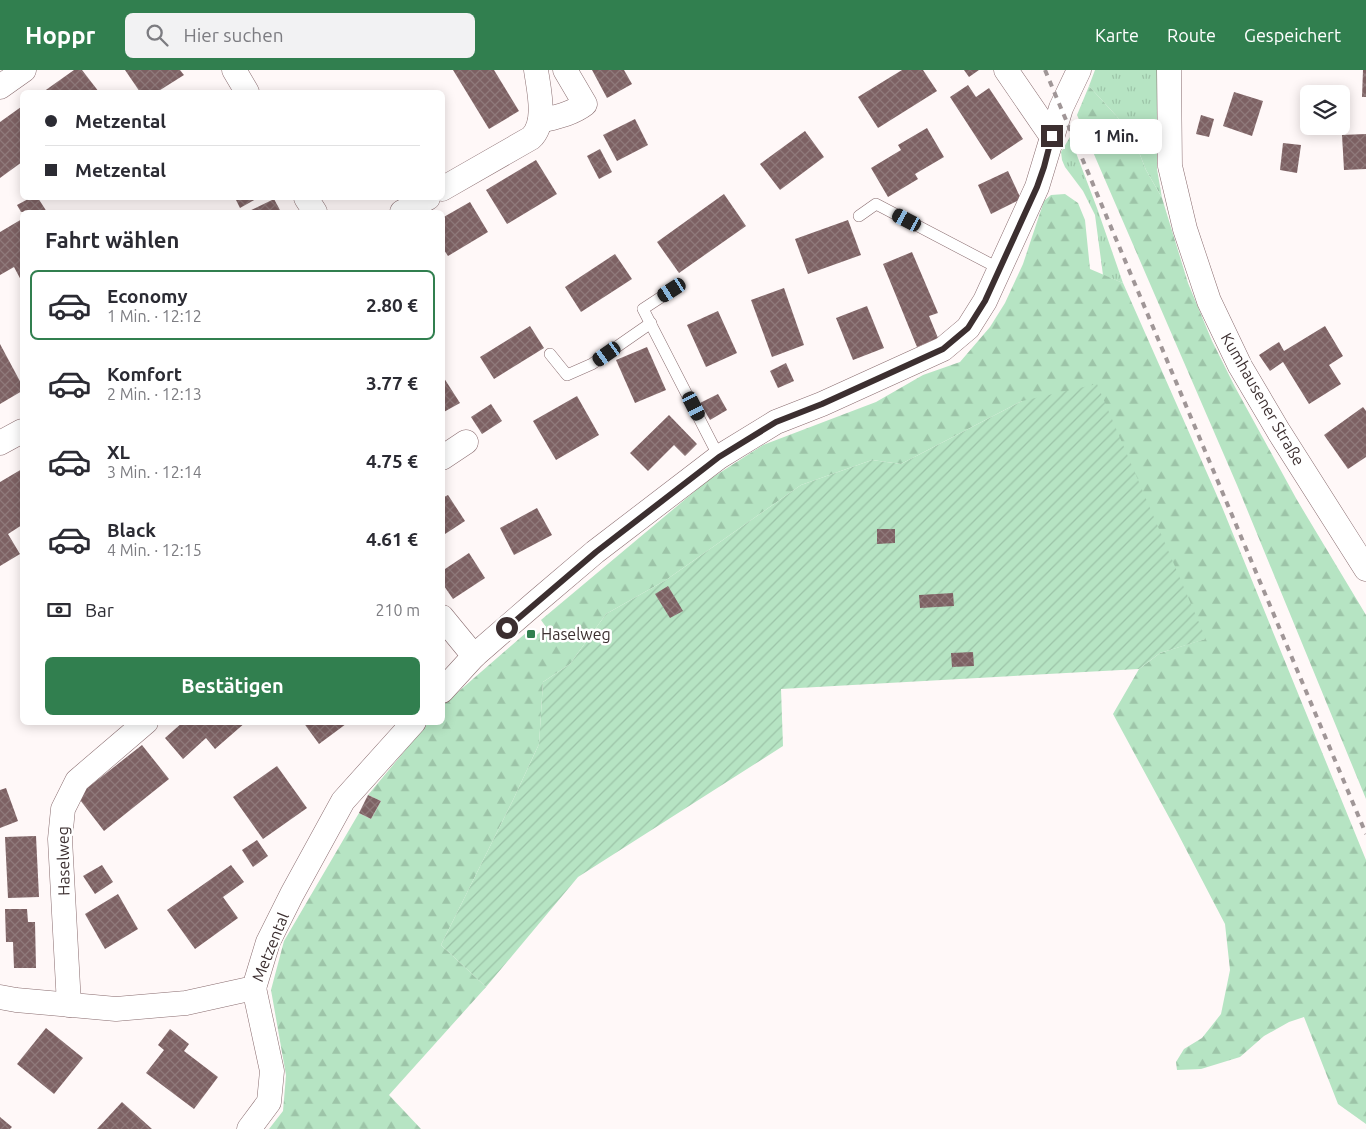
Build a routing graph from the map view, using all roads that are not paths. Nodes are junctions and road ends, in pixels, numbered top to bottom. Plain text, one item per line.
1 (24, 70) edge
2 (234, 70) edge
3 (536, 70) edge
4 (565, 70) edge
5 (1006, 70) edge
6 (1079, 70) edge
7 (1169, 70) edge
8 (0, 87) edge
9 (246, 90) edge
10 (540, 121) junction
11 (1052, 136) junction
12 (445, 187) edge
13 (424, 200) edge
14 (406, 210) edge
15 (859, 216) dead end
16 (1000, 269) junction
17 (672, 290) dead end
18 (651, 323) junction
19 (550, 354) dead end
20 (20, 432) edge
21 (466, 442) dead end
22 (0, 443) edge
23 (445, 456) edge
24 (719, 457) junction
25 (1366, 569) edge
26 (445, 621) edge
27 (474, 656) junction
28 (445, 688) edge
29 (142, 725) edge
30 (411, 725) edge
31 (254, 988) junction
32 (0, 997) edge
33 (69, 1005) junction
34 (249, 1129) edge

1 - 8 street
2 - 9 street
3 - 10 street
4 - 10 street
5 - 11 street
6 - 11 street
7 - 25 street, Kumhausener Straße
10 - 12 street
11 - 16 street
13 - 14 street
15 - 16 lane
16 - 24 street
17 - 18 lane
18 - 19 lane
18 - 24 lane
20 - 22 street
21 - 23 street
24 - 27 street
26 - 27 street
27 - 28 street
29 - 33 street, Haselweg
30 - 31 street, Metzental
31 - 33 street, Metzental
31 - 34 street
32 - 33 street, Metzental

